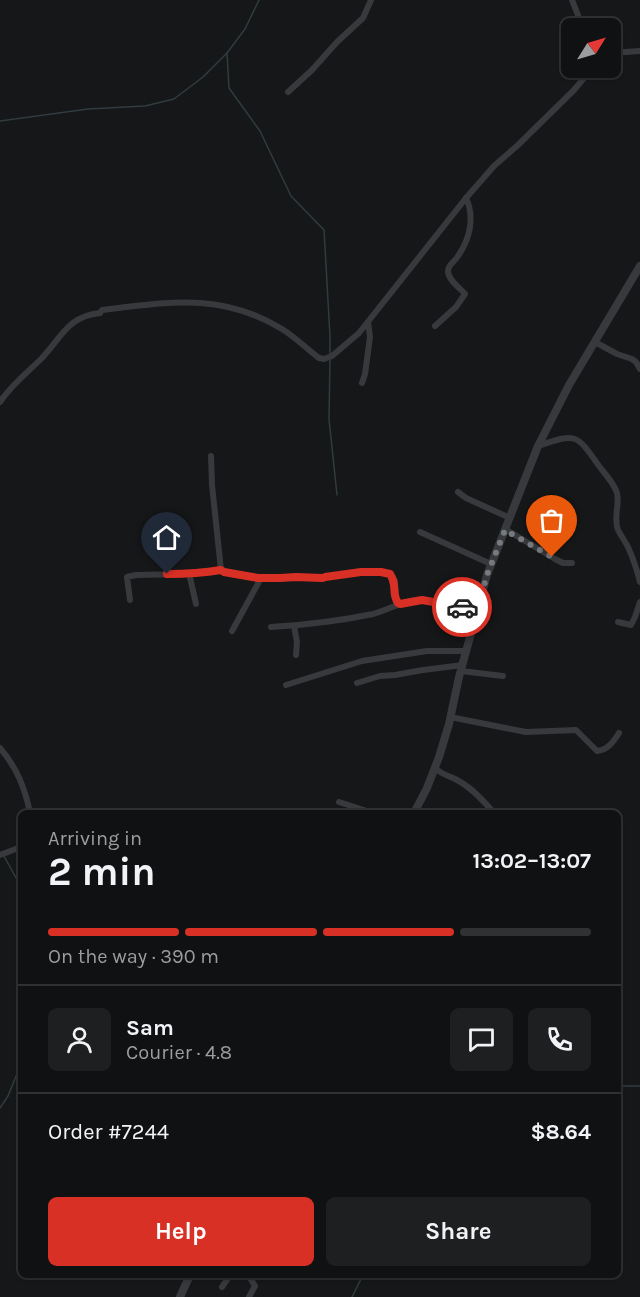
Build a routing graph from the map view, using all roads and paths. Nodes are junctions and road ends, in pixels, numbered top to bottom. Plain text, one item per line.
1 (371, 0) edge
2 (572, 0) edge
3 (579, 18) edge
4 (640, 51) edge
5 (621, 52) edge
6 (584, 78) edge
7 (288, 92) dead end
8 (466, 198) junction
9 (640, 266) edge
10 (368, 322) junction
11 (435, 326) dead end
12 (595, 342) junction
13 (640, 369) edge
14 (362, 382) dead end
15 (0, 402) edge
16 (538, 446) junction
17 (211, 456) dead end
18 (458, 492) dead end
19 (510, 519) junction
20 (505, 530) junction
21 (420, 532) dead end
22 (572, 563) dead end
23 (491, 564) junction
24 (221, 570) junction
25 (189, 573) junction
26 (261, 578) junction
27 (640, 582) edge
28 (130, 600) dead end
29 (640, 602) edge
30 (196, 604) dead end
31 (400, 604) junction
32 (477, 610) junction
33 (618, 622) dead end
34 (294, 626) junction
35 (271, 627) dead end
36 (232, 631) dead end
37 (466, 651) junction
38 (296, 655) dead end
39 (462, 668) junction
40 (503, 676) dead end
41 (357, 683) dead end
42 (286, 685) dead end
43 (450, 717) junction
44 (619, 733) dead end
45 (0, 748) edge
46 (435, 768) junction
47 (339, 802) dead end
48 (29, 810) edge
49 (364, 810) edge
50 (416, 810) edge
51 (491, 810) edge
52 (18, 848) edge
53 (0, 855) edge
54 (189, 1278) edge
55 (228, 1278) edge
56 (250, 1278) edge
57 (222, 1287) dead end
58 (180, 1297) edge
59 (249, 1297) edge

1 - 7 street
2 - 3 street
4 - 5 street
6 - 8 street
8 - 10 street
8 - 11 street
9 - 12 street
10 - 14 street
10 - 15 street
12 - 13 street
12 - 16 street
16 - 19 street
16 - 27 street
17 - 24 street
18 - 19 street
19 - 20 street
20 - 22 street
20 - 23 street
21 - 23 street
23 - 32 street
24 - 25 street
24 - 26 street
25 - 28 street
25 - 30 street
26 - 31 street
26 - 36 street
29 - 33 street
31 - 32 street
31 - 34 street
32 - 37 street
34 - 35 street
34 - 38 street
37 - 39 street
37 - 42 street
39 - 40 street
39 - 41 street
39 - 43 street
43 - 44 street
43 - 46 street
45 - 48 street
46 - 50 street
46 - 51 street
47 - 49 street
52 - 53 street
54 - 58 street
55 - 57 street
56 - 59 street

